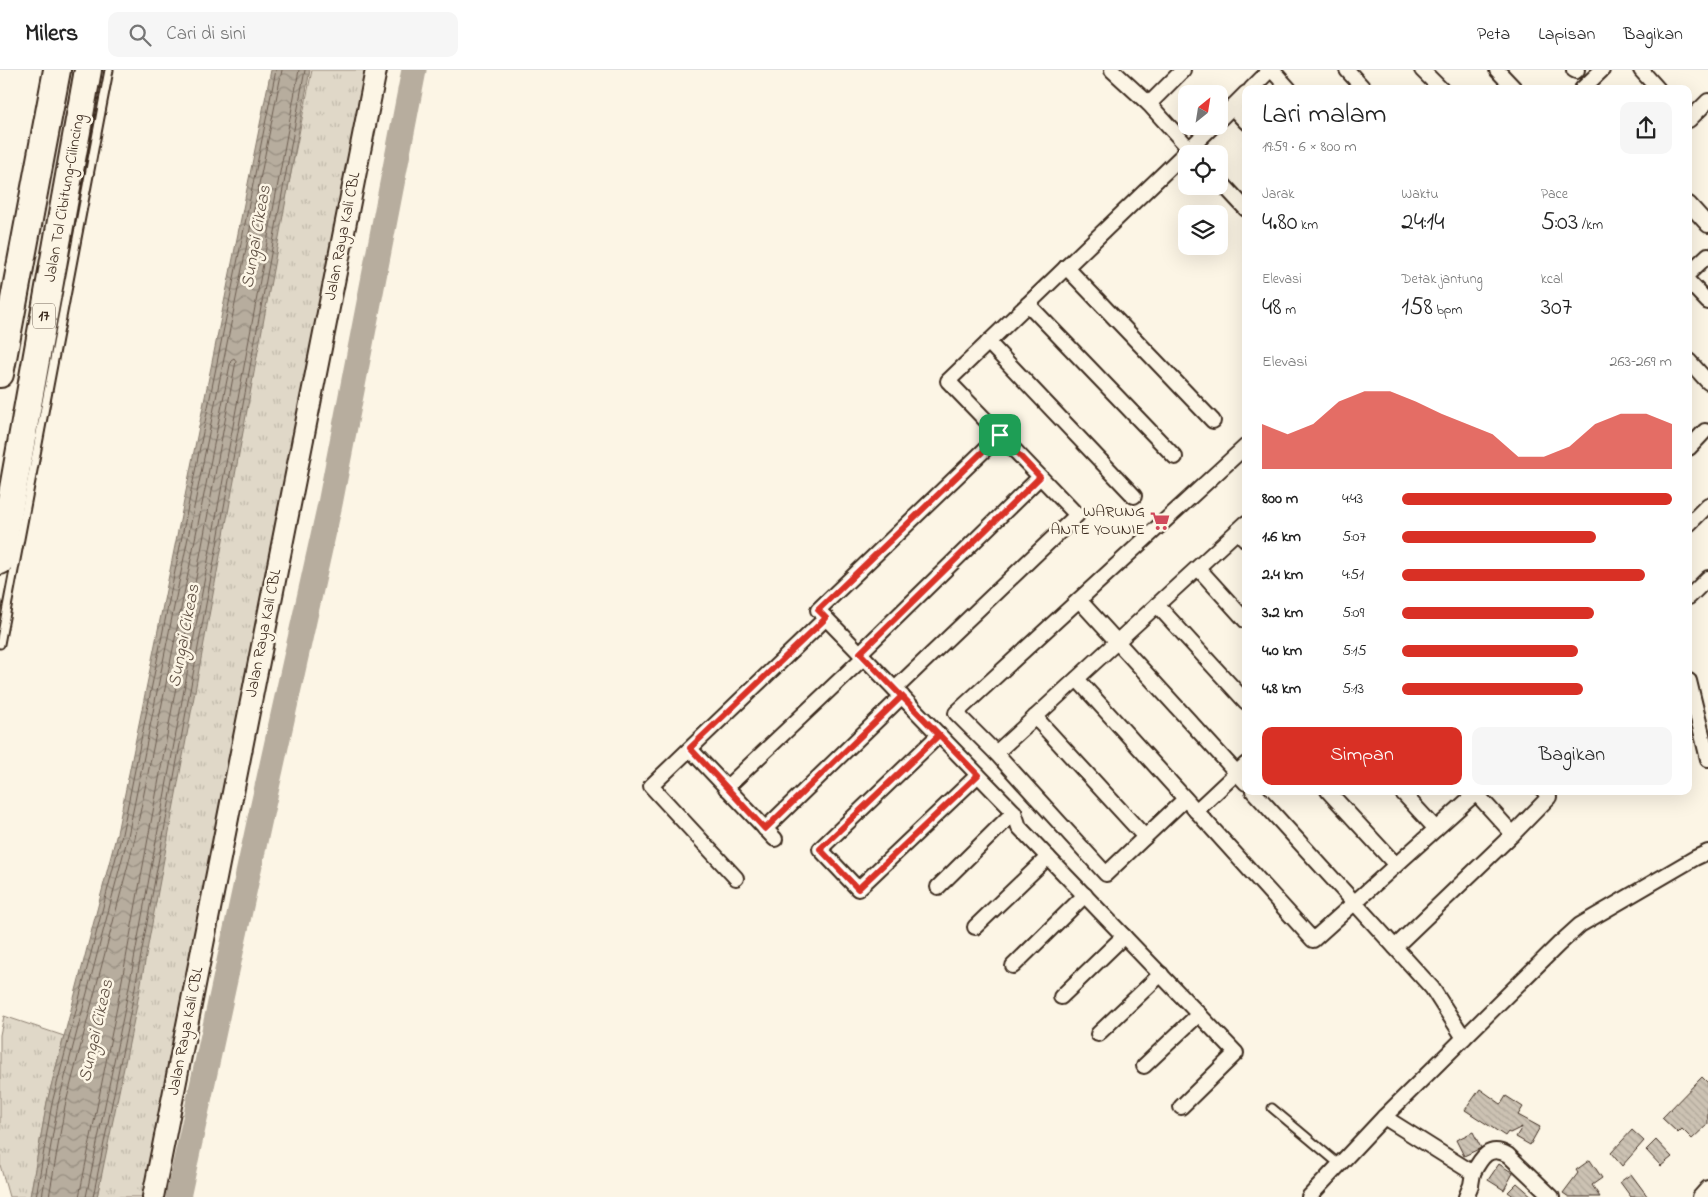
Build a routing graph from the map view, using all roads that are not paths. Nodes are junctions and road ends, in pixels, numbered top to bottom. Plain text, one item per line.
1 (57, 70) edge
2 (88, 70) edge
3 (110, 70) edge
4 (376, 70) edge
5 (1112, 70) edge
6 (1183, 70) edge
7 (1271, 70) edge
8 (1347, 70) edge
9 (1422, 70) edge
10 (1497, 70) edge
11 (1602, 70) edge
12 (1641, 70) edge
13 (1255, 85) edge
14 (1285, 85) edge
15 (1360, 85) edge
16 (1437, 85) edge
17 (1511, 85) edge
18 (1586, 85) edge
19 (1654, 85) edge
20 (1242, 97) edge
21 (1708, 101) edge
22 (1149, 104) junction
23 (1232, 107) junction
24 (1228, 111) edge
25 (1692, 117) edge
26 (1242, 118) edge
27 (1205, 135) edge
28 (1187, 145) edge
29 (1197, 145) edge
30 (1178, 164) edge
31 (1228, 190) edge
32 (1242, 205) edge
33 (1692, 207) edge
34 (1708, 224) edge
35 (1708, 255) edge
36 (1066, 267) junction
37 (1692, 270) edge
38 (1692, 285) edge
39 (1708, 302) edge
40 (1028, 304) junction
41 (988, 342) junction
42 (1692, 364) edge
43 (0, 374) edge
44 (1708, 382) edge
45 (1213, 421) dead end
46 (1000, 435) junction
47 (1242, 450) edge
48 (1175, 458) dead end
49 (1040, 477) junction
50 (1134, 496) dead end
51 (1708, 505) edge
52 (1692, 521) edge
53 (1242, 532) edge
54 (0, 561) edge
55 (1198, 568) junction
56 (1708, 578) edge
57 (1692, 594) edge
58 (1079, 600) junction
59 (1157, 605) junction
60 (1242, 617) edge
61 (826, 618) junction
62 (1117, 642) junction
63 (0, 644) edge
64 (862, 655) junction
65 (1077, 679) junction
66 (898, 693) junction
67 (1692, 693) edge
68 (1242, 698) edge
69 (1036, 717) junction
70 (939, 735) junction
71 (690, 748) junction
72 (996, 754) junction
73 (1708, 759) edge
74 (1242, 773) edge
75 (978, 775) junction
76 (1242, 775) edge
77 (726, 788) junction
78 (1257, 795) edge
79 (1332, 795) edge
80 (1406, 795) edge
81 (1473, 795) edge
82 (1479, 795) edge
83 (1547, 795) edge
84 (1186, 799) junction
85 (1196, 810) junction
86 (1014, 812) junction
87 (765, 829) junction
88 (1436, 829) junction
89 (1513, 834) junction
90 (1145, 837) junction
91 (775, 839) dead end
92 (1708, 852) edge
93 (1048, 857) junction
94 (1396, 865) junction
95 (736, 878) dead end
96 (938, 887) dead end
97 (1085, 895) junction
98 (1355, 903) junction
99 (975, 928) dead end
100 (1124, 936) junction
101 (1395, 947) junction
102 (1013, 966) dead end
103 (1161, 974) junction
104 (1061, 996) dead end
105 (1199, 1014) junction
106 (1098, 1034) dead end
107 (1464, 1038) junction
108 (1144, 1066) dead end
109 (1181, 1106) dead end
110 (1272, 1108) dead end
111 (1384, 1117) junction
112 (1340, 1165) junction
113 (1473, 1173) junction
114 (1708, 1188) edge
115 (153, 1197) edge
116 (1309, 1197) edge
117 (1466, 1197) edge
118 (1552, 1197) edge
119 (1700, 1197) edge

1 - 43 highway, Jalan Tol Cibitung–Cilincing / 17
2 - 54 highway, Jalan Tol Cibitung–Cilincing / 17
3 - 63 lane
4 - 115 main road, Jalan Raya Kali CBL
5 - 22 street
6 - 22 street
7 - 13 street
7 - 14 street
8 - 15 street
9 - 16 street
10 - 17 street
11 - 18 street
12 - 19 street
20 - 23 street
21 - 25 street
22 - 28 street
23 - 24 street
23 - 26 street
27 - 29 street
30 - 36 street
31 - 32 street
33 - 34 street
35 - 37 street
36 - 40 street
36 - 45 street
38 - 39 street
40 - 41 street
40 - 48 street
41 - 46 street
41 - 50 street
42 - 44 street
46 - 49 street
46 - 61 street
47 - 58 street
49 - 64 street
49 - 66 street
51 - 52 street
53 - 55 street
55 - 59 street
55 - 60 street
56 - 57 street
58 - 62 street
58 - 72 street
59 - 62 street
59 - 68 street
61 - 64 street
61 - 71 street
62 - 65 street
62 - 74 street
64 - 66 street
64 - 77 street
65 - 69 street
65 - 84 street
66 - 70 street
66 - 87 street
67 - 73 street
69 - 72 street
69 - 90 street
70 - 75 street
70 - 75 street
71 - 77 street
71 - 95 street
72 - 90 street
75 - 86 street
76 - 85 street
77 - 87 street
78 - 98 street
79 - 94 street
80 - 88 street
81 - 88 street
82 - 89 street
83 - 89 street
84 - 85 street
84 - 90 street
85 - 98 street
86 - 93 street
86 - 96 street
87 - 91 street
88 - 94 street
89 - 101 street
92 - 107 street
93 - 97 street
93 - 99 street
94 - 98 street
97 - 100 street
97 - 102 street
98 - 101 street
100 - 103 street
100 - 104 street
101 - 107 street
103 - 105 street
103 - 106 street
105 - 108 street
105 - 109 street
107 - 111 street
110 - 112 lane
111 - 112 street
111 - 113 street
112 - 116 street
113 - 117 street
113 - 118 street
114 - 119 street

